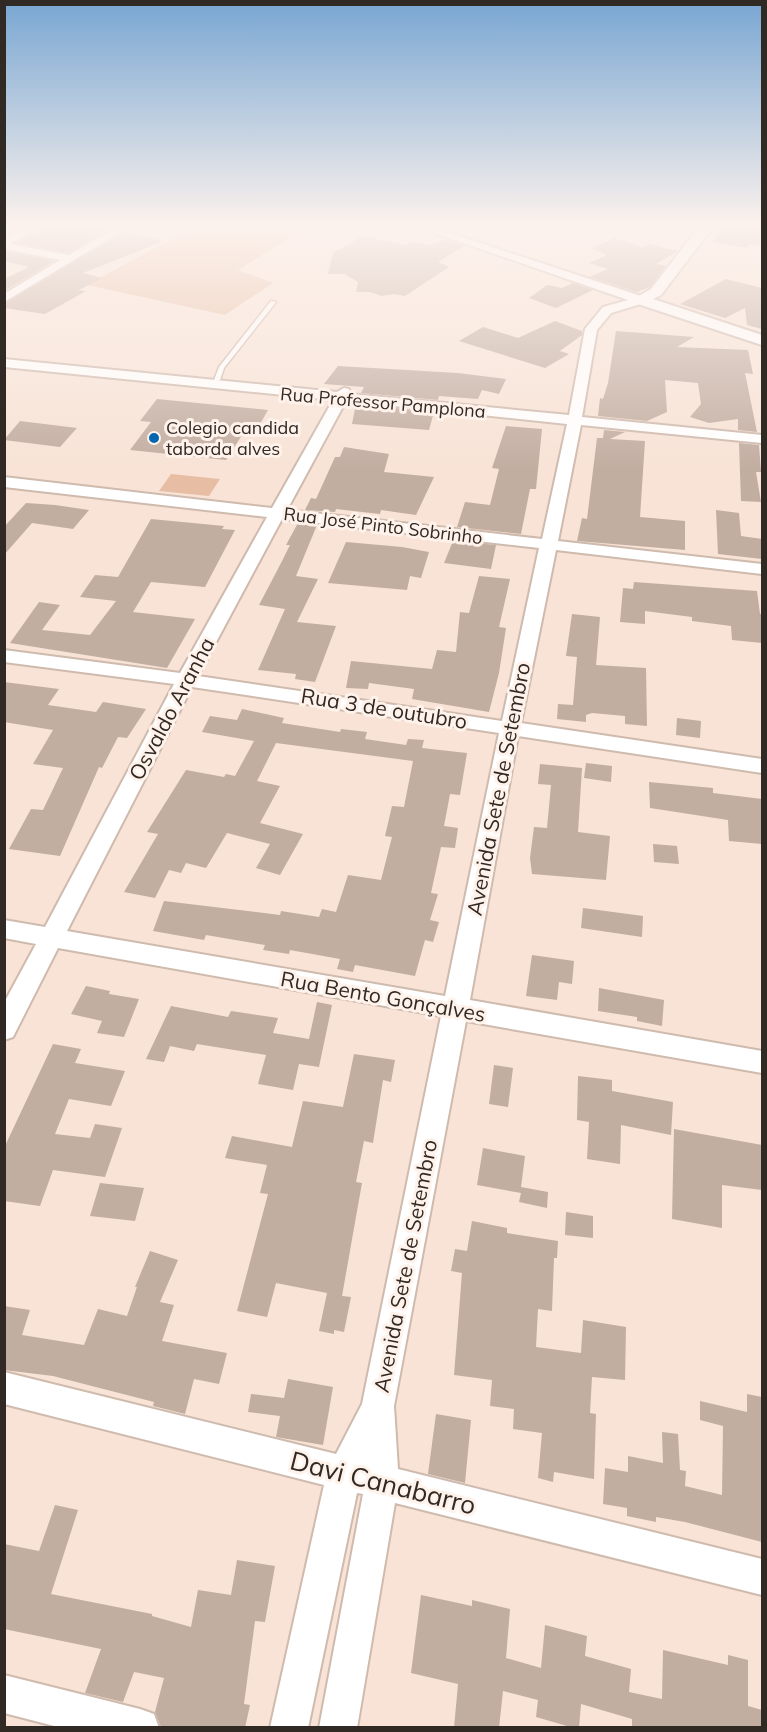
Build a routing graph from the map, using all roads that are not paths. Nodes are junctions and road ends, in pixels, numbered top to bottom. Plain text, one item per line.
1 (268, 308) edge
2 (611, 308) edge
3 (664, 308) edge
4 (762, 340) edge
5 (4, 357) edge
6 (4, 363) edge
7 (64, 366) junction
8 (218, 378) junction
9 (265, 388) junction
10 (342, 395) junction
11 (575, 417) junction
12 (707, 430) junction
13 (762, 432) edge
14 (762, 439) edge
15 (8, 487) edge
16 (277, 514) junction
17 (548, 545) junction
18 (762, 569) edge
19 (4, 656) edge
20 (186, 680) junction
21 (510, 728) junction
22 (762, 766) edge
23 (4, 929) edge
24 (53, 937) junction
25 (457, 1010) junction
26 (4, 1029) edge
27 (762, 1062) edge
28 (4, 1388) edge
29 (378, 1406) junction
30 (344, 1473) junction
31 (382, 1482) junction
32 (762, 1577) edge
33 (4, 1694) edge
34 (140, 1728) edge
35 (289, 1728) edge
36 (338, 1728) edge

1 - 8 lane
2 - 11 street, Avenida Sete de Setembro
3 - 4 street
5 - 7 street, Rua Professor Pamplona
6 - 7 street, Rua Professor Pamplona
7 - 8 street, Rua Professor Pamplona
7 - 9 street, Rua Professor Pamplona
8 - 9 street, Rua Professor Pamplona
9 - 10 street, Rua Professor Pamplona
10 - 11 street, Rua Professor Pamplona
10 - 16 street, Osvaldo Aranha
11 - 12 street, Rua Professor Pamplona
11 - 17 street, Avenida Sete de Setembro
12 - 13 street, Rua Professor Pamplona
12 - 14 street, Rua Professor Pamplona
15 - 16 street, Rua José Pinto Sobrinho
16 - 17 street, Rua José Pinto Sobrinho
16 - 20 street, Osvaldo Aranha
17 - 18 street, Rua José Pinto Sobrinho
17 - 21 street, Avenida Sete de Setembro
19 - 20 street, Rua 3 de outubro
20 - 21 street, Rua 3 de outubro
20 - 24 street, Osvaldo Aranha
21 - 22 street, Rua 3 de outubro
21 - 25 street, Avenida Sete de Setembro
23 - 24 street, Rua Bento Gonçalves
24 - 25 street, Rua Bento Gonçalves
24 - 26 street, Osvaldo Aranha
25 - 27 street, Rua Bento Gonçalves
25 - 29 street, Avenida Sete de Setembro
28 - 30 street, Davi Canabarro
29 - 30 street, Avenida Sete de Setembro
29 - 31 street, Avenida Sete de Setembro
30 - 31 street, Davi Canabarro
30 - 35 street, Avenida Sete de Setembro
31 - 32 street, Davi Canabarro
31 - 36 street, Avenida Sete de Setembro
33 - 34 street

